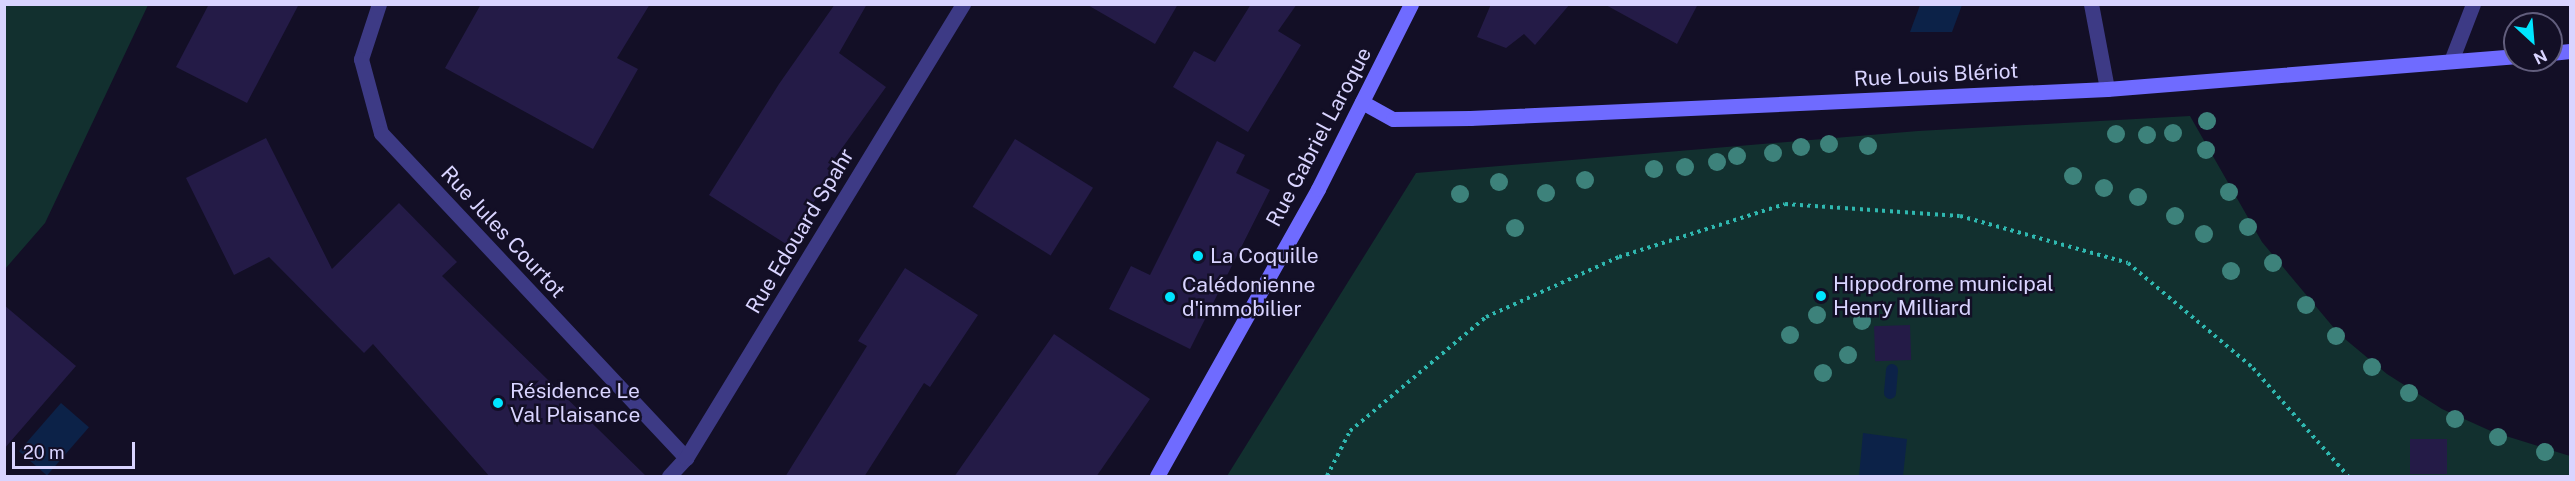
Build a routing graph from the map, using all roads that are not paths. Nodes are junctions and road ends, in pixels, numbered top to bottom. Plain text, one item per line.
1 (379, 4) edge
2 (963, 4) edge
3 (1411, 4) edge
4 (2091, 4) edge
5 (2473, 4) edge
6 (2503, 57) edge
7 (2451, 61) junction
8 (2107, 89) junction
9 (1362, 102) junction
10 (686, 458) junction
11 (669, 477) edge
12 (1157, 477) edge

1 - 10 street, Rue Jules Courtot
2 - 10 street, Rue Edouard Spahr
3 - 9 street, Rue Gabriel Laroque
4 - 8 street
5 - 7 street
6 - 7 street, Rue Louis Blériot
7 - 8 street, Rue Louis Blériot
8 - 9 street, Rue Louis Blériot
9 - 12 street, Rue Gabriel Laroque
10 - 11 street, Rue Edouard Spahr

